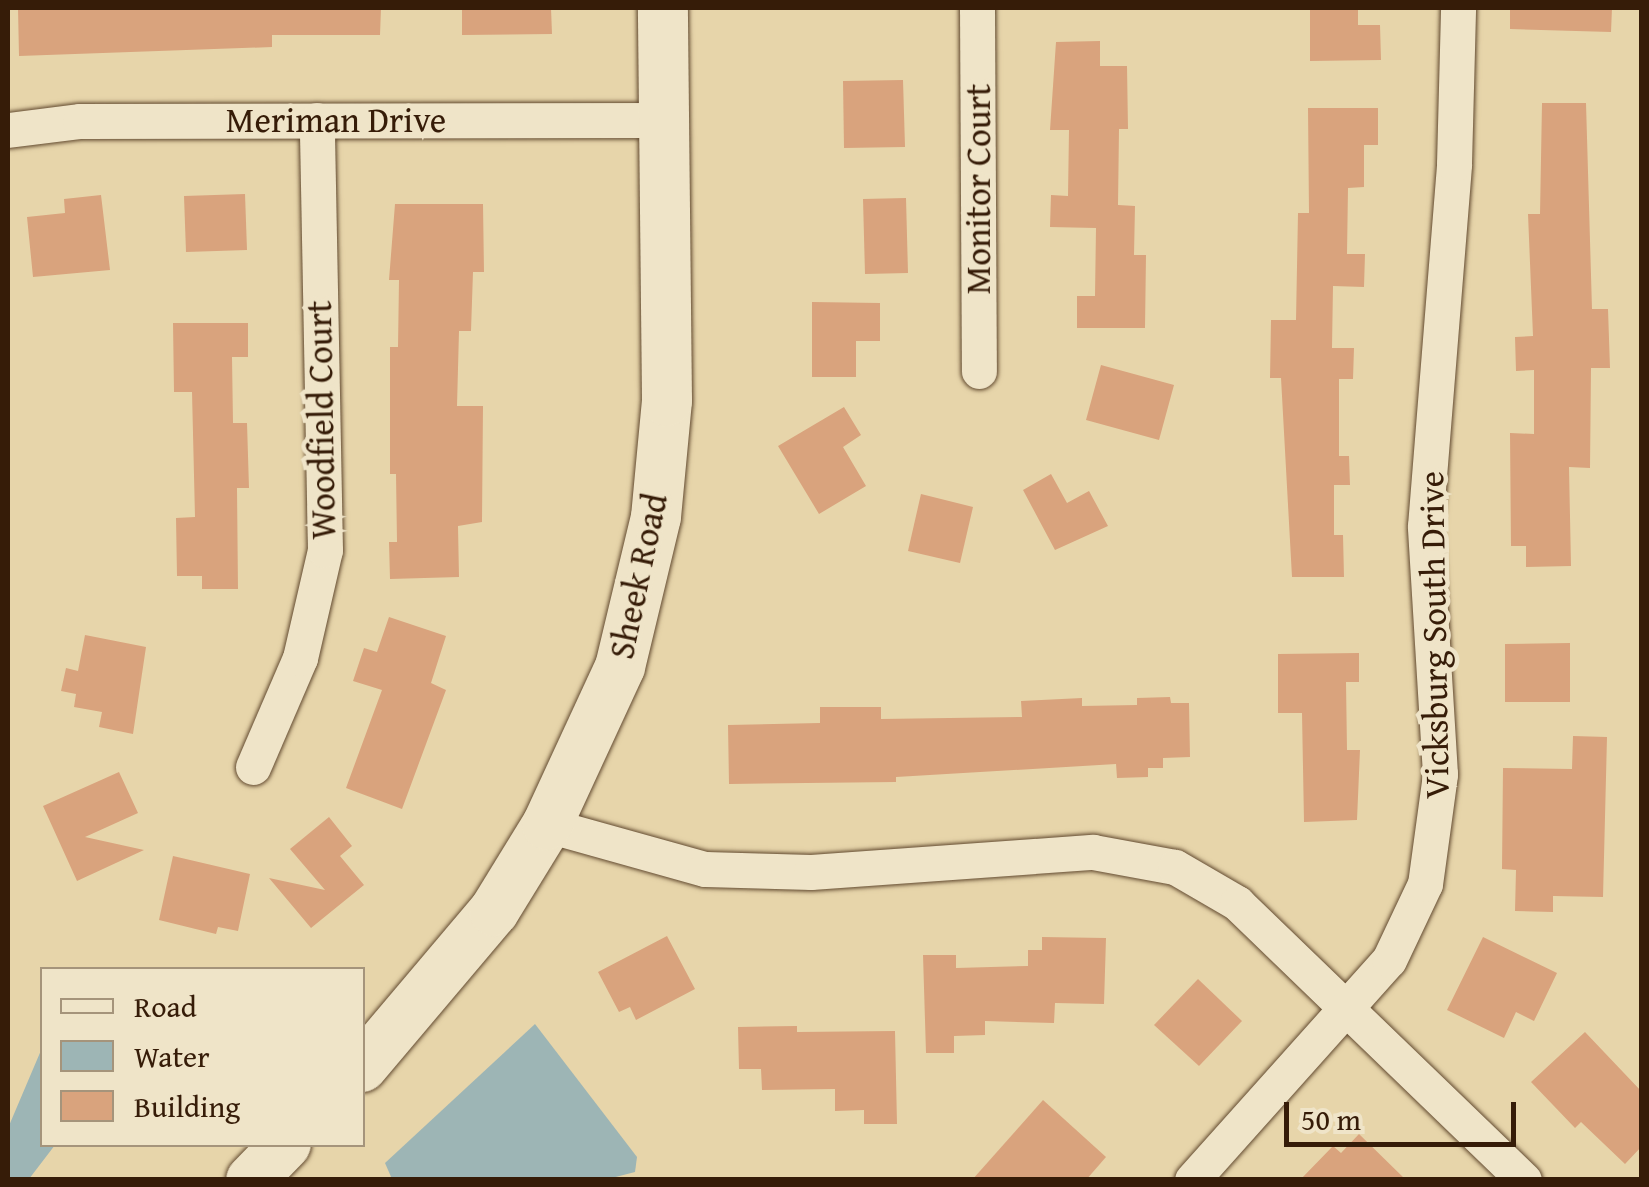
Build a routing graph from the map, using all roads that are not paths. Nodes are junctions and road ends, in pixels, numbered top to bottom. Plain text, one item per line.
1 (663, 8) edge
2 (977, 8) edge
3 (1458, 8) edge
4 (316, 120) junction
5 (664, 120) junction
6 (8, 130) edge
7 (979, 371) dead end
8 (253, 767) dead end
9 (547, 825) junction
10 (1344, 1006) junction
11 (365, 1063) edge
12 (283, 1147) edge
13 (252, 1180) edge
14 (1192, 1180) edge
15 (1524, 1180) edge

1 - 5 street, Sheek Road
2 - 7 street, Monitor Court
3 - 10 street, Vicksburg South Drive
4 - 5 street, Meriman Drive
4 - 6 street, Meriman Drive
4 - 8 street, Woodfield Court
5 - 9 street, Sheek Road
9 - 10 street
9 - 11 street, Sheek Road
10 - 14 street, Vicksburg South Drive
10 - 15 street
12 - 13 street

